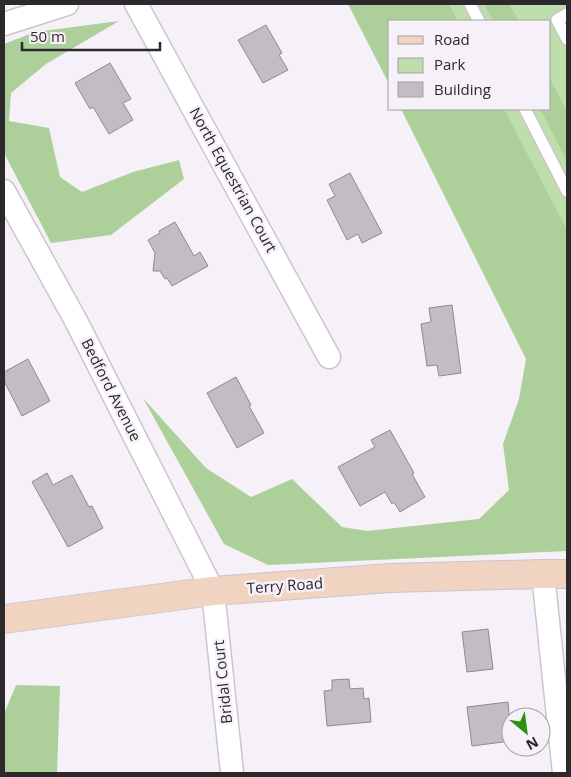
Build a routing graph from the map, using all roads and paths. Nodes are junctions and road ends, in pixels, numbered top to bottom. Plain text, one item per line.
1 (67, 4) edge
2 (136, 4) edge
3 (470, 4) edge
4 (567, 14) edge
5 (478, 20) edge
6 (4, 24) edge
7 (567, 39) edge
8 (526, 110) edge
9 (4, 191) edge
10 (567, 191) edge
11 (329, 357) dead end
12 (555, 574) edge
13 (213, 591) junction
14 (4, 619) edge
15 (232, 773) edge
16 (564, 773) edge

1 - 6 street
2 - 11 street, North Equestrian Court
3 - 5 lane
4 - 7 lane
8 - 10 lane
9 - 13 street, Bedford Avenue
12 - 13 street, Terry Road
12 - 16 street
13 - 14 street, Terry Road
13 - 15 street, Bridal Court

